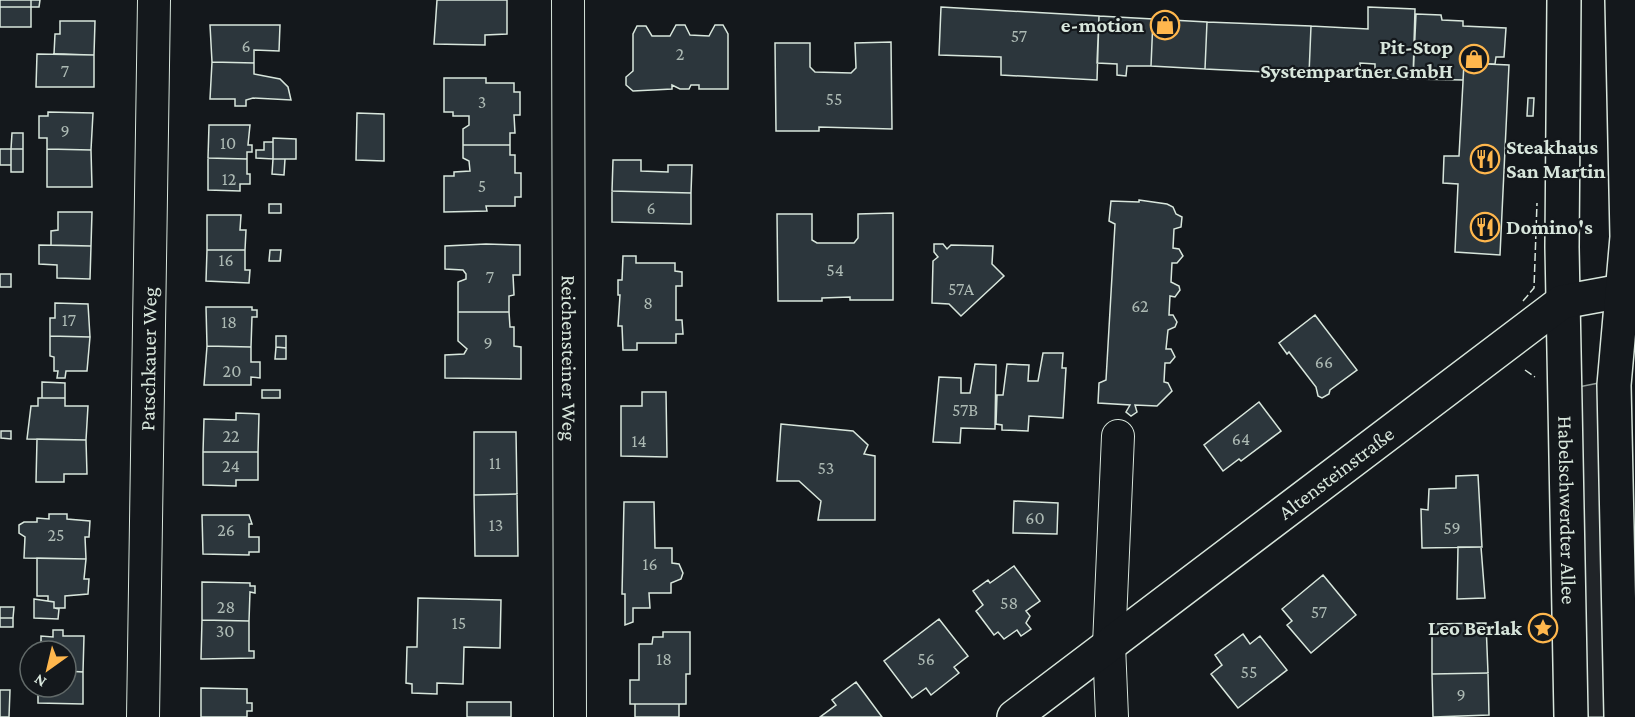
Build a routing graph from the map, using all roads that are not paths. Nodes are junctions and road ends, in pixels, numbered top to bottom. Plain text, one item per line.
1 (154, 0) edge
2 (568, 0) edge
3 (1564, 0) edge
4 (1622, 0) edge
5 (1629, 87) edge
6 (1629, 292) edge
7 (1562, 303) junction
8 (1118, 436) dead end
9 (1109, 645) junction
10 (143, 717) edge
11 (570, 717) edge
12 (1014, 717) edge
13 (1112, 717) edge
14 (1571, 717) edge
15 (1621, 717) edge

1 - 10 street, Patschkauer Weg
2 - 11 street, Reichensteiner Weg
3 - 7 main road, Habelschwerdter Allee
4 - 5 main road
5 - 6 main road
6 - 7 main road
6 - 15 main road
7 - 9 main road, Altensteinstraße
7 - 14 main road, Habelschwerdter Allee
8 - 9 street
9 - 12 main road, Altensteinstraße
9 - 13 street

